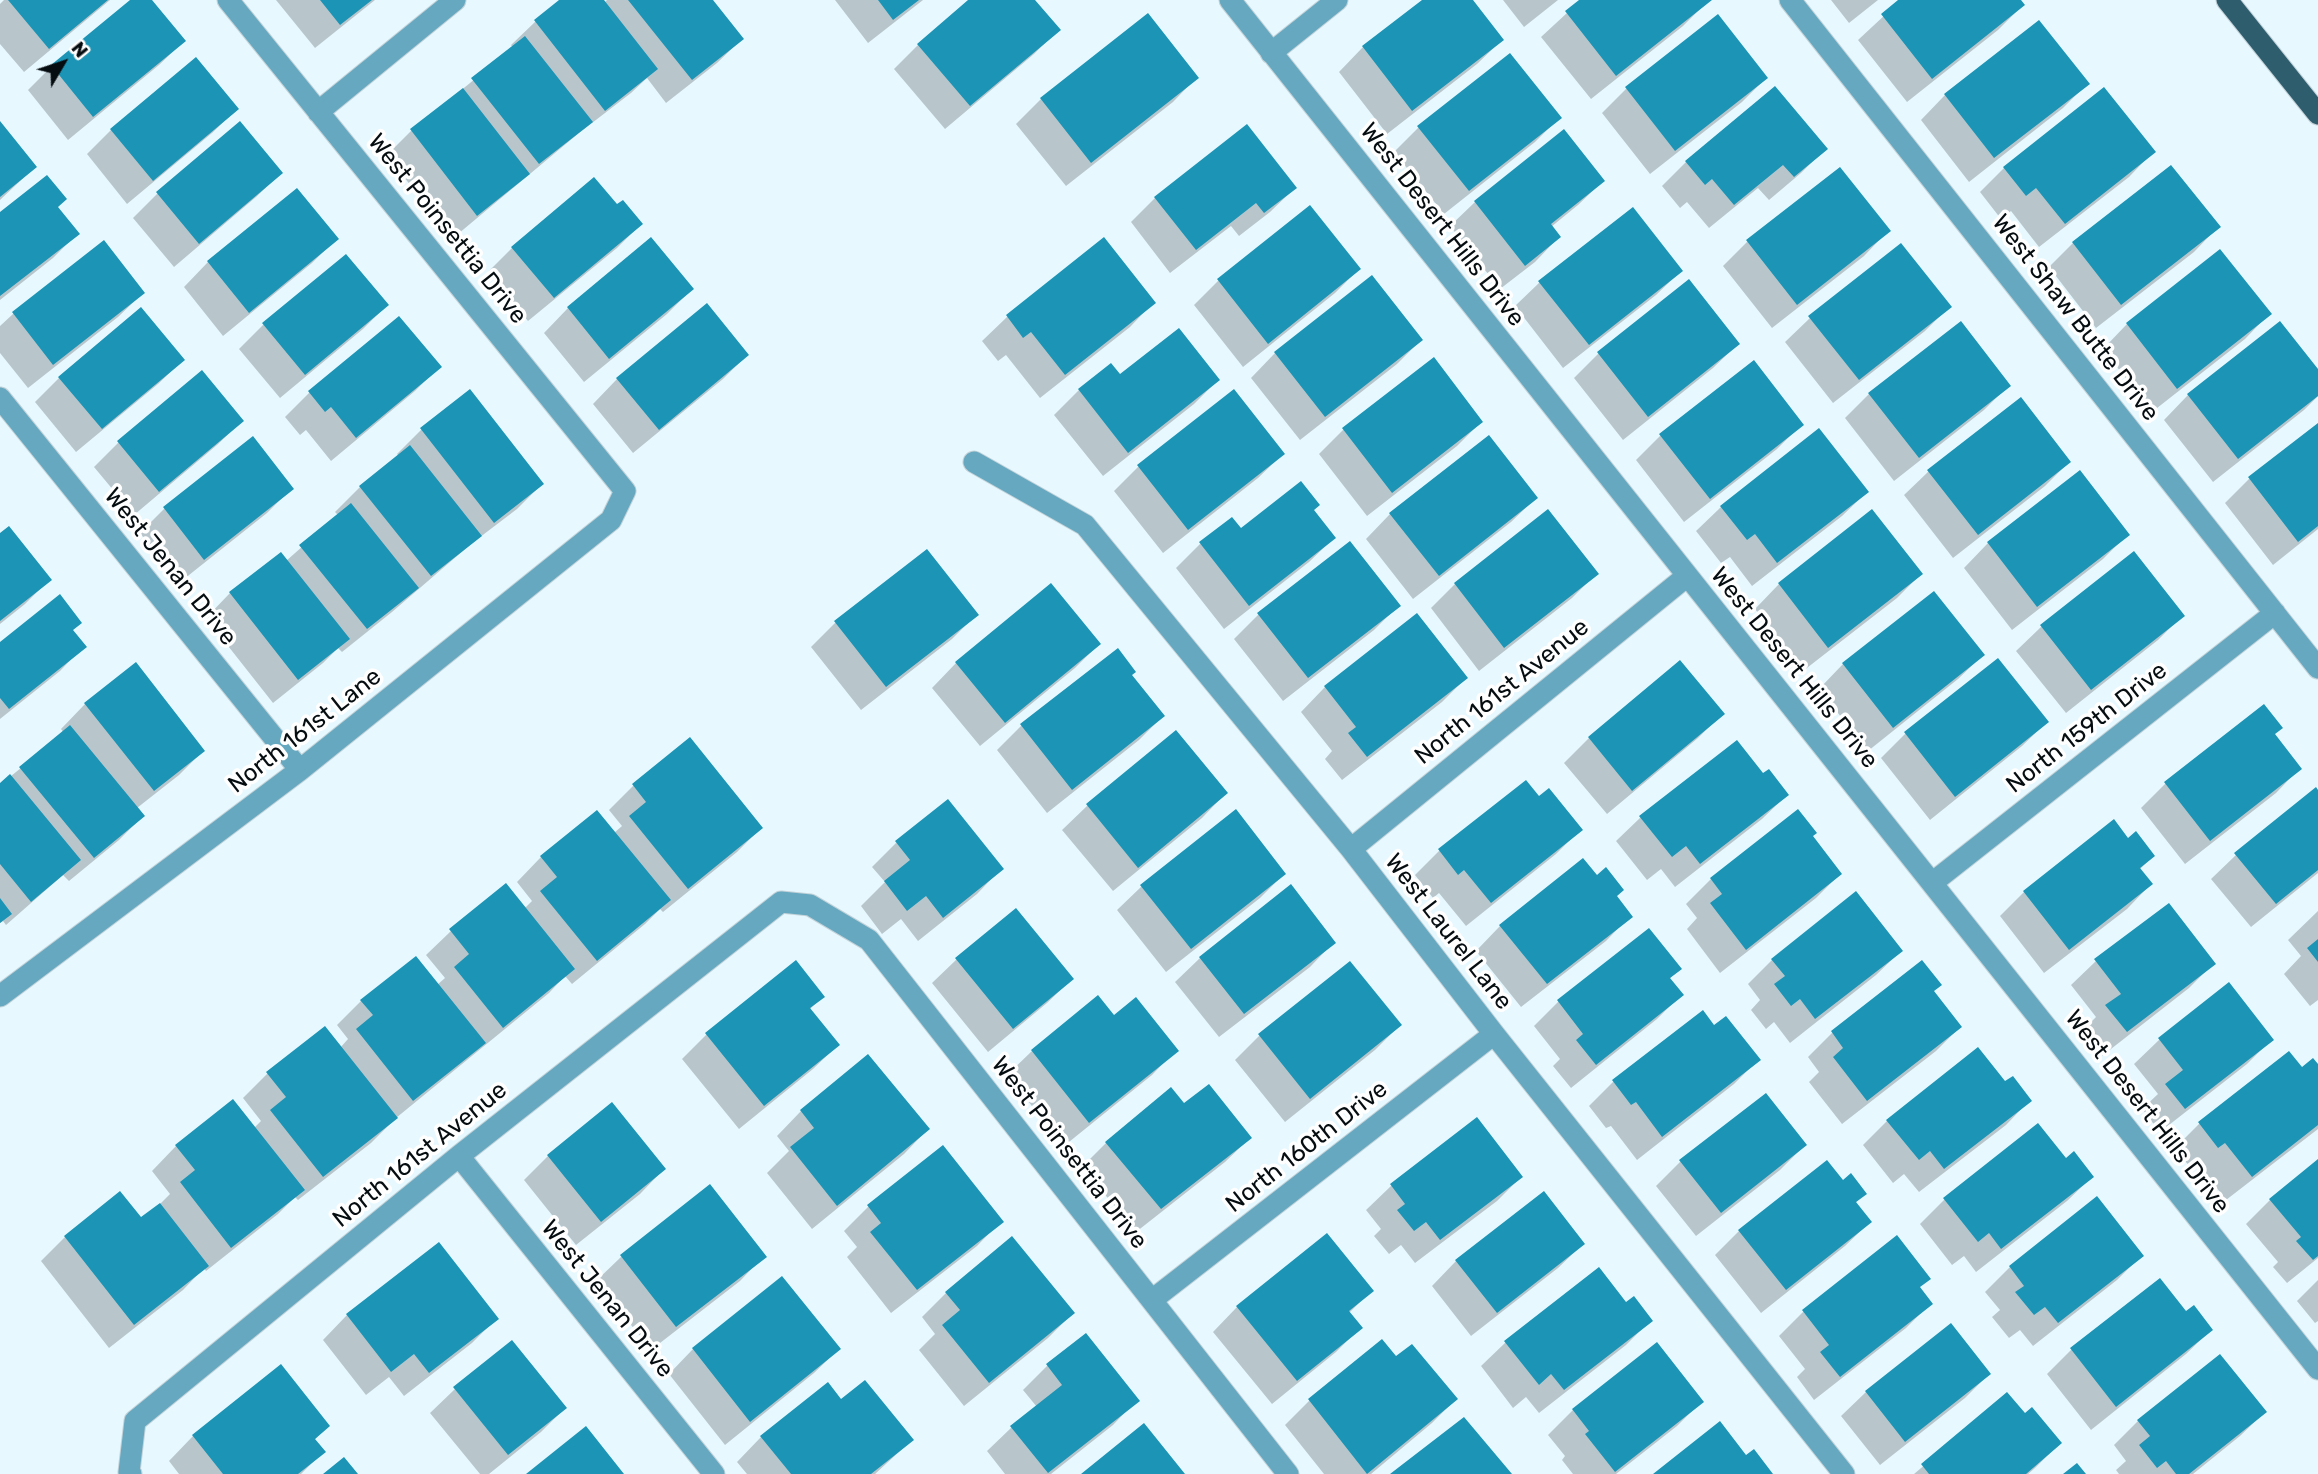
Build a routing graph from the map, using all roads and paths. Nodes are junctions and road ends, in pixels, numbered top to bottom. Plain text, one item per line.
1 (228, 0) edge
2 (455, 0) edge
3 (1230, 0) edge
4 (1337, 0) edge
5 (1790, 0) edge
6 (2227, 0) edge
7 (1272, 53) junction
8 (318, 112) junction
9 (2318, 114) edge
10 (0, 397) edge
11 (974, 462) dead end
12 (625, 491) joint
13 (1687, 576) junction
14 (2274, 613) junction
15 (2318, 668) edge
16 (300, 770) junction
17 (1351, 849) junction
18 (1932, 883) junction
19 (781, 902) joint
20 (0, 996) edge
21 (1494, 1034) junction
22 (459, 1156) junction
23 (1152, 1300) junction
24 (2318, 1369) edge
25 (130, 1473) edge
26 (714, 1474) edge
27 (1288, 1474) edge
28 (1844, 1474) edge

1 - 8 street, West Poinsettia Drive
2 - 8 street
3 - 7 street, West Desert Hills Drive
4 - 7 street
5 - 14 street, West Shaw Butte Drive
6 - 9 main road
7 - 13 street, West Desert Hills Drive
8 - 12 street, West Poinsettia Drive
10 - 16 street, West Jenan Drive
11 - 17 street, West Laurel Lane
12 - 16 street, North 161st Lane
13 - 17 street, North 161st Avenue
13 - 18 street, West Desert Hills Drive
14 - 15 street, West Shaw Butte Drive
14 - 18 street, North 159th Drive
16 - 20 street, North 161st Lane
17 - 21 street, West Laurel Lane
18 - 24 street, West Desert Hills Drive
19 - 22 street, North 161st Avenue
19 - 23 street, West Poinsettia Drive
21 - 23 street, North 160th Drive
21 - 28 street, West Laurel Lane
22 - 25 street, North 161st Avenue
22 - 26 street, West Jenan Drive
23 - 27 street, West Poinsettia Drive

